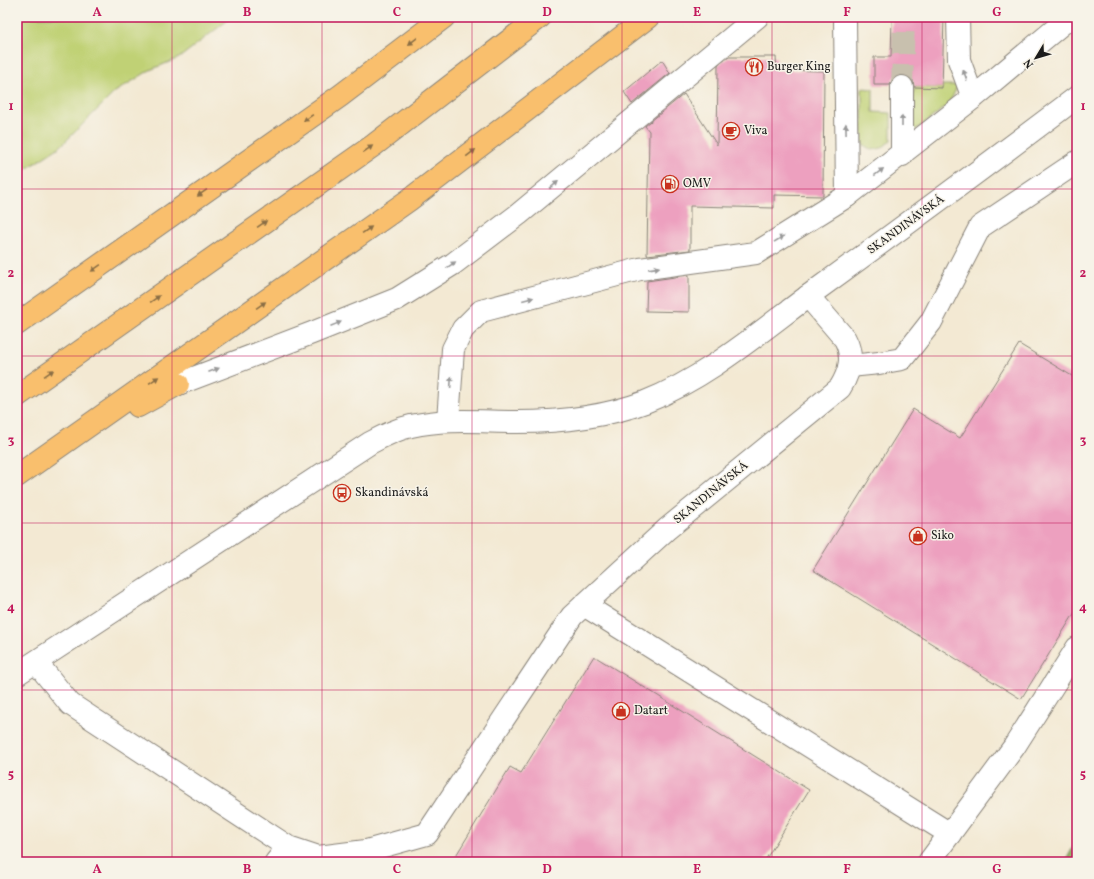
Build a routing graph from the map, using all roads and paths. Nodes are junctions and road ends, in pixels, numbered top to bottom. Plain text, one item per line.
1 (444, 17) edge
2 (540, 17) edge
3 (648, 17) edge
4 (757, 17) edge
5 (845, 17) edge
6 (958, 17) edge
7 (1070, 17) edge
8 (902, 87) tunnel mouth
9 (973, 98) junction
10 (1077, 98) edge
11 (902, 155) junction
12 (1077, 162) edge
13 (847, 196) junction
14 (808, 296) junction
15 (17, 324) edge
16 (850, 366) junction
17 (178, 384) joint
18 (17, 396) edge
19 (448, 421) junction
20 (42, 459) junction
21 (17, 476) edge
22 (584, 605) junction
23 (1077, 648) edge
24 (36, 662) junction
25 (17, 674) edge
26 (950, 834) junction
27 (282, 854) edge
28 (929, 862) edge

1 -> 15 highway
18 -> 2 highway
20 -> 3 highway
17 -> 4 street
13 -> 5 street
9 -> 6 street
7 - 9 street
11 -> 8 street
9 - 11 street
10 - 14 street, SKANDINÁVSKÁ
13 -> 11 street
12 - 16 street
19 -> 13 street
14 - 16 street
14 - 19 street, SKANDINÁVSKÁ
16 - 22 street, SKANDINÁVSKÁ
17 - 20 highway
19 - 24 street, SKANDINÁVSKÁ
20 - 21 highway
22 - 26 street
22 - 27 street, SKANDINÁVSKÁ
23 - 26 street
24 - 25 street, SKANDINÁVSKÁ
24 - 27 street, SKANDINÁVSKÁ
26 - 28 street

